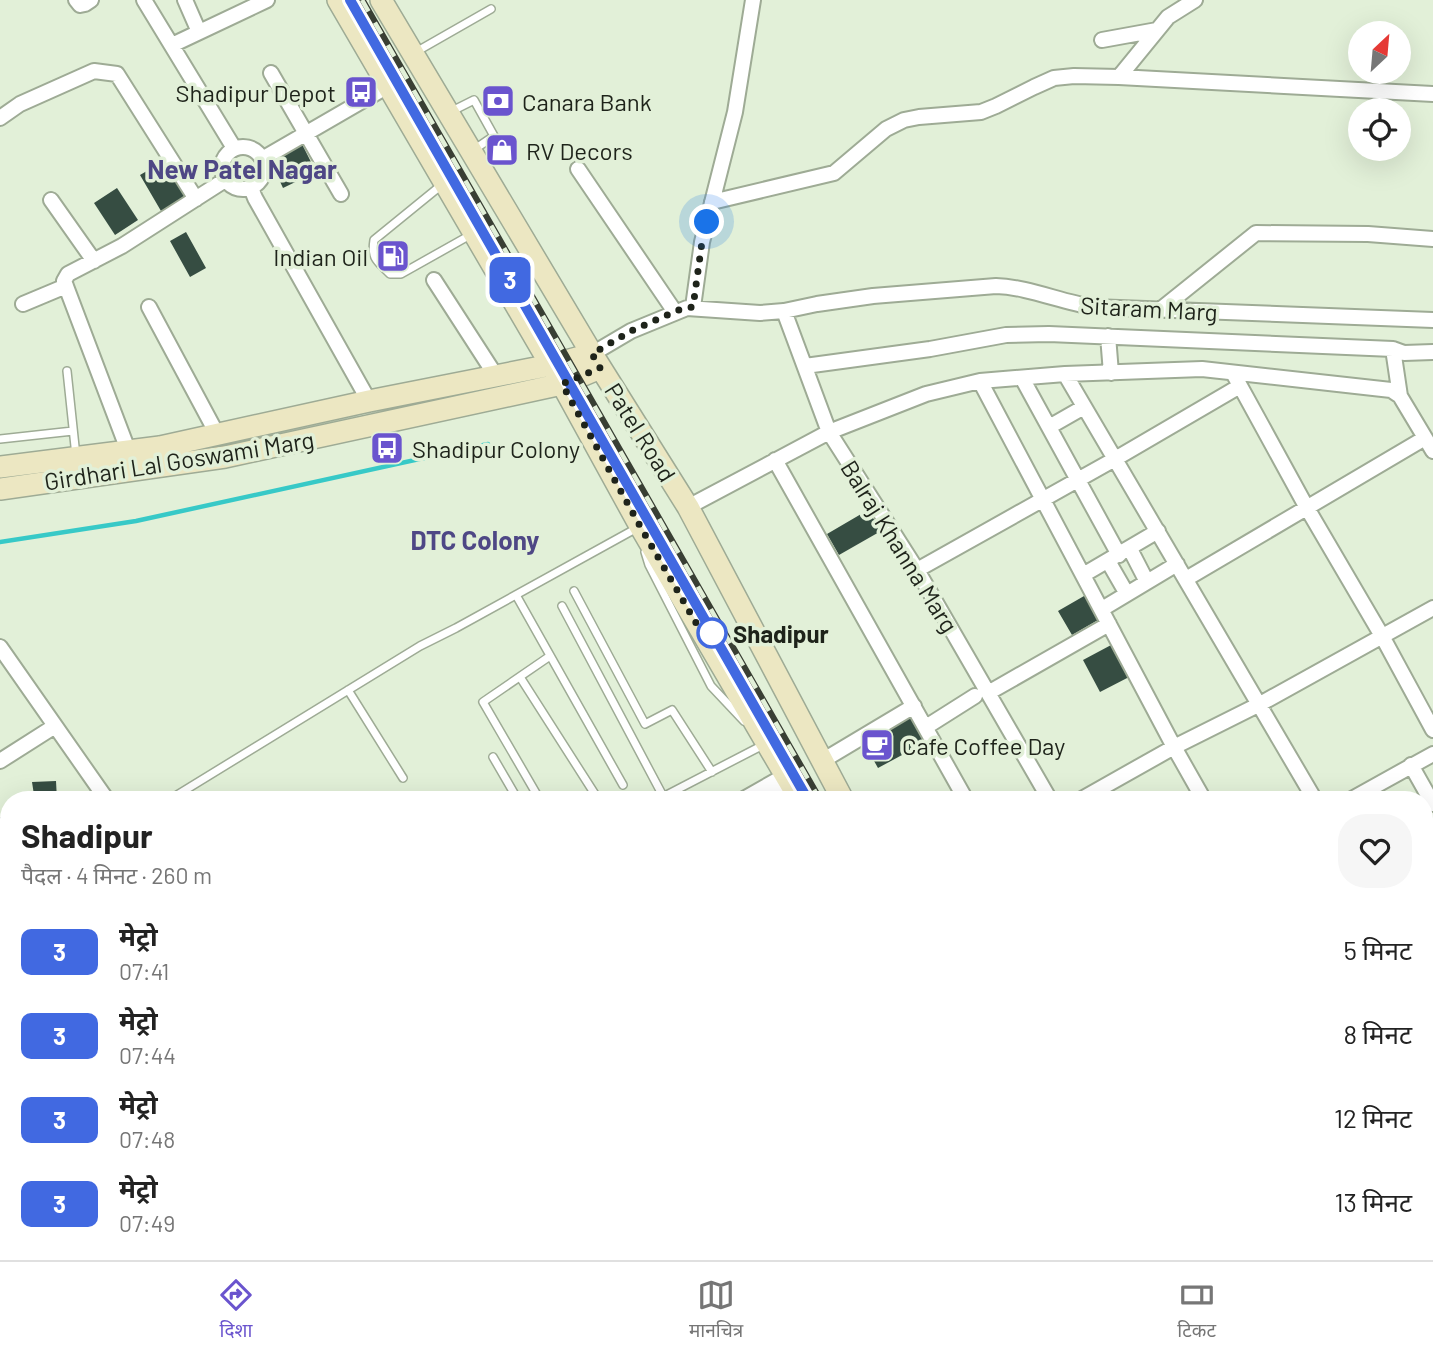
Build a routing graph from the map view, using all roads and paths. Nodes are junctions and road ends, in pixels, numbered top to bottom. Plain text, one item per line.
1 (76, 0) edge
2 (91, 0) edge
3 (145, 0) edge
4 (186, 0) edge
5 (267, 0) edge
6 (338, 0) edge
7 (381, 0) edge
8 (752, 0) edge
9 (1195, 0) edge
10 (491, 9) dead end
11 (1157, 30) junction
12 (199, 32) junction
13 (1102, 40) dead end
14 (172, 45) junction
15 (413, 54) junction
16 (271, 73) dead end
17 (1119, 77) junction
18 (388, 86) junction
19 (1433, 94) edge
20 (449, 114) junction
21 (0, 118) edge
22 (307, 134) junction
23 (234, 148) junction
24 (471, 151) junction
25 (262, 159) junction
26 (578, 169) dead end
27 (225, 180) junction
28 (444, 183) junction
29 (251, 188) junction
30 (341, 194) dead end
31 (195, 199) junction
32 (51, 200) dead end
33 (712, 202) junction
34 (474, 232) junction
35 (1433, 239) edge
36 (94, 261) junction
37 (434, 281) dead end
38 (66, 286) junction
39 (23, 304) dead end
40 (149, 307) dead end
41 (693, 307) junction
42 (1160, 310) junction
43 (784, 311) junction
44 (675, 312) junction
45 (1433, 320) edge
46 (1108, 336) junction
47 (1393, 349) junction
48 (1433, 352) edge
49 (596, 361) junction
50 (551, 365) junction
51 (805, 366) junction
52 (67, 371) dead end
53 (1111, 373) junction
54 (1065, 374) junction
55 (496, 376) junction
56 (1022, 378) junction
57 (1237, 380) junction
58 (980, 381) junction
59 (562, 384) junction
60 (1400, 396) junction
61 (369, 401) junction
62 (1084, 407) junction
63 (1049, 427) junction
64 (73, 431) junction
65 (829, 432) junction
66 (217, 434) junction
67 (1427, 435) edge
68 (0, 439) edge
69 (128, 450) junction
70 (76, 457) junction
71 (1115, 459) junction
72 (775, 460) junction
73 (0, 467) edge
74 (1078, 480) junction
75 (0, 489) edge
76 (1043, 499) junction
77 (688, 507) junction
78 (1307, 508) junction
79 (640, 526) junction
80 (1158, 531) junction
81 (1119, 555) junction
82 (1177, 564) junction
83 (917, 570) junction
84 (1083, 575) junction
85 (1186, 579) junction
86 (1147, 582) junction
87 (574, 591) dead end
88 (1127, 594) junction
89 (516, 595) junction
90 (562, 606) dead end
91 (1433, 608) edge
92 (1101, 609) junction
93 (1110, 624) junction
94 (1382, 636) junction
95 (0, 647) edge
96 (550, 656) junction
97 (520, 677) junction
98 (348, 690) junction
99 (981, 694) junction
100 (1260, 704) junction
101 (914, 706) junction
102 (55, 726) junction
103 (926, 727) junction
104 (1433, 730) edge
105 (767, 743) junction
106 (1174, 747) junction
107 (1433, 754) edge
108 (493, 757) dead end
109 (0, 761) edge
110 (822, 761) junction
111 (1411, 765) junction
112 (712, 772) junction
113 (403, 778) dead end
114 (623, 785) dead end
115 (793, 787) edge
116 (101, 791) edge
117 (184, 791) edge
118 (513, 791) edge
119 (535, 791) edge
120 (593, 791) edge
121 (656, 791) edge
122 (674, 791) edge
123 (838, 791) edge
124 (961, 791) edge
125 (1044, 791) edge
126 (1096, 791) edge
127 (1199, 791) edge
128 (1310, 791) edge
129 (1366, 791) edge
130 (1426, 791) edge

1 - 2 street
3 - 14 street
4 - 12 street
5 - 12 street
6 - 18 main road, Patel Road
7 - 15 main road, Patel Road
8 - 33 street
9 - 11 street
10 - 15 lane
11 - 13 street
11 - 17 street
12 - 14 street
14 - 23 street
15 - 20 main road, Patel Road
16 - 22 street
17 - 19 street
17 - 33 street
18 - 22 street
18 - 28 main road, Patel Road
20 - 24 main road, Patel Road
20 - 24 lane
21 - 31 street
22 - 25 street
22 - 30 street
23 - 25 street
23 - 27 street
24 - 49 main road, Patel Road
25 - 29 street
26 - 44 street
27 - 29 street
27 - 31 street
28 - 34 main road, Patel Road
28 - 34 lane
29 - 61 street
31 - 36 street
32 - 36 street
33 - 41 street
34 - 50 main road, Patel Road
35 - 42 street
36 - 38 street
37 - 55 street
38 - 39 street
38 - 69 street
40 - 66 street
41 - 43 street, Sitaram Marg
41 - 44 street
42 - 43 street, Sitaram Marg
42 - 45 street, Sitaram Marg
43 - 51 street
44 - 49 street
46 - 47 street
46 - 51 street
46 - 53 street
47 - 48 street
47 - 60 street
49 - 50 main road, Girdhari Lal Goswami Marg
49 - 59 main road, Girdhari Lal Goswami Marg
49 - 77 main road, Patel Road
50 - 55 main road, Girdhari Lal Goswami Marg
50 - 59 main road, Patel Road
51 - 65 street
52 - 64 lane
53 - 54 street
53 - 57 street
54 - 56 street
54 - 62 street
55 - 61 main road, Girdhari Lal Goswami Marg
56 - 58 street
56 - 63 street
57 - 60 street
57 - 71 street
57 - 78 street
58 - 65 street
58 - 76 street
59 - 75 main road, Girdhari Lal Goswami Marg
59 - 79 main road, Patel Road
60 - 67 street
61 - 66 main road, Girdhari Lal Goswami Marg
62 - 63 street
62 - 71 street
63 - 74 street
64 - 68 lane
64 - 70 lane
65 - 72 street, Balraj Khanna Marg
65 - 83 street, Balraj Khanna Marg
66 - 69 main road, Girdhari Lal Goswami Marg
67 - 78 street
69 - 70 main road, Girdhari Lal Goswami Marg
70 - 73 main road, Girdhari Lal Goswami Marg
71 - 74 street
71 - 80 street
72 - 77 street, Balraj Khanna Marg
72 - 101 street
74 - 76 street
74 - 81 street
76 - 83 street
76 - 84 street
77 - 110 main road, Patel Road
78 - 85 street
78 - 94 street
79 - 89 lane
79 - 105 main road, Patel Road
80 - 81 street
80 - 82 street
81 - 84 street
81 - 86 street
81 - 88 street
82 - 85 street
82 - 86 street
83 - 99 street, Balraj Khanna Marg
84 - 92 street
85 - 100 street
86 - 88 street
87 - 112 lane
88 - 92 street
89 - 96 lane
89 - 98 lane
90 - 121 lane
91 - 94 street
92 - 93 street
93 - 99 street
93 - 106 street
94 - 100 street
94 - 104 street
95 - 102 street
96 - 97 lane
96 - 114 lane
97 - 119 lane
97 - 120 lane
98 - 113 lane
98 - 117 lane
99 - 103 street
99 - 125 street, Balraj Khanna Marg
100 - 106 street
100 - 128 street
101 - 103 street
101 - 110 street
102 - 109 street
102 - 116 street
103 - 124 street
105 - 112 lane
105 - 115 main road, Patel Road
106 - 126 street
106 - 127 street
107 - 111 street
108 - 118 lane
110 - 123 main road, Patel Road
111 - 129 street
111 - 130 street
112 - 122 lane

